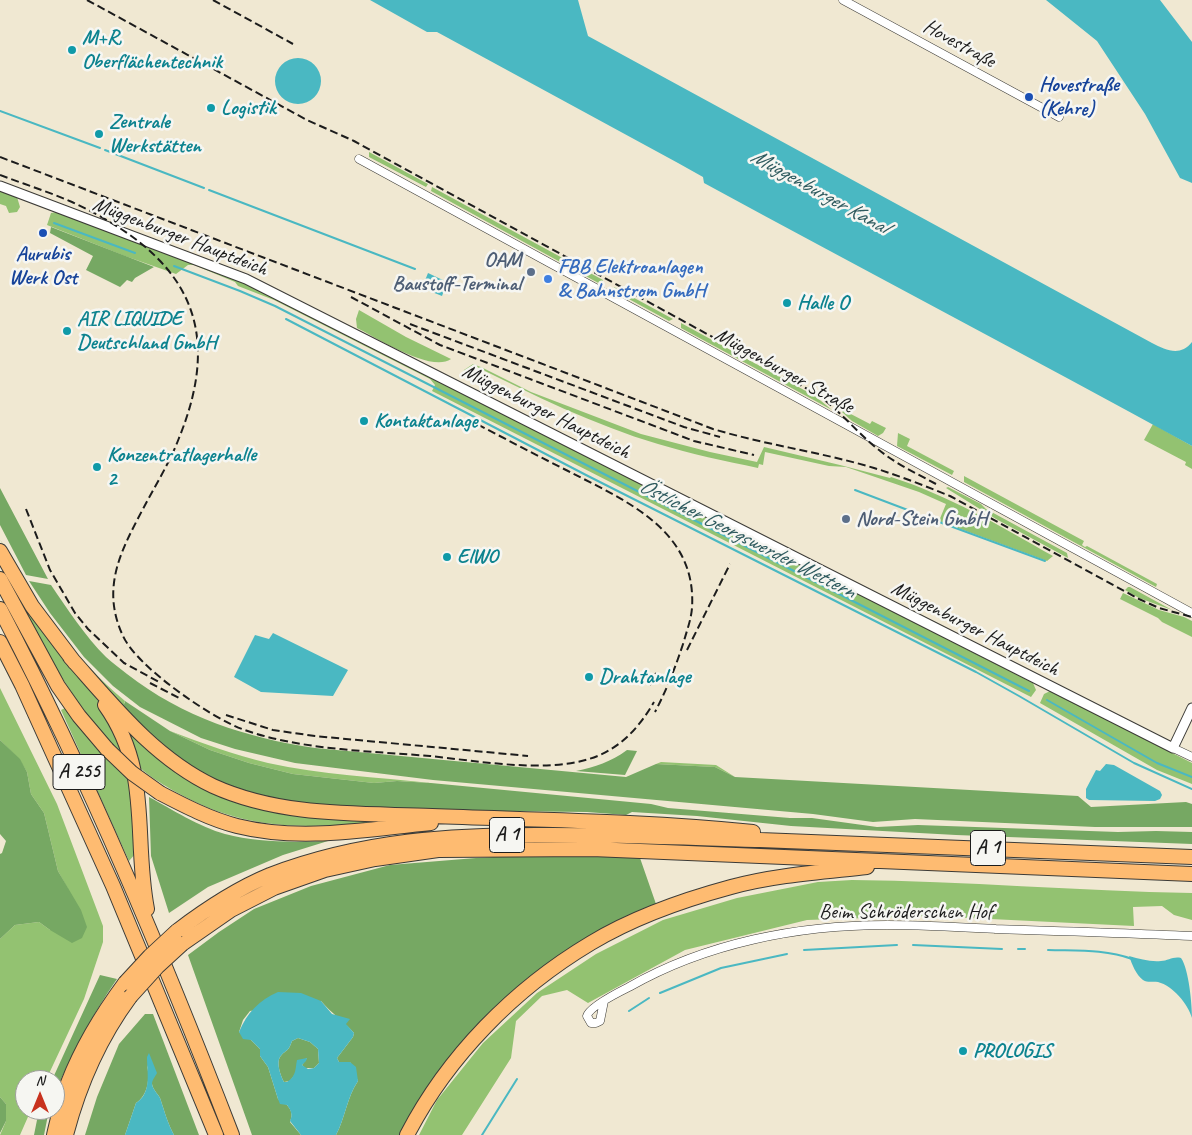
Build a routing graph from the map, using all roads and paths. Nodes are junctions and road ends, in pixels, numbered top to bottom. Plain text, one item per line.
1 (843, 0) edge
2 (1059, 117) dead end
3 (359, 159) dead end
4 (0, 186) edge
5 (0, 551) edge
6 (0, 579) edge
7 (0, 609) edge
8 (1192, 614) edge
9 (0, 642) edge
10 (70, 657) junction
11 (1192, 708) edge
12 (1173, 748) junction
13 (1192, 757) edge
14 (484, 818) junction
15 (858, 843) junction
16 (1192, 857) edge
17 (907, 863) junction
18 (1192, 874) edge
19 (152, 936) junction
20 (1192, 936) edge
21 (179, 937) junction
22 (604, 1001) dead end
23 (54, 1135) edge
24 (66, 1135) edge
25 (216, 1135) edge
26 (232, 1135) edge
27 (407, 1135) edge

1 - 2 street, Hovestraße
3 - 8 street, Müggenburger Straße
4 - 12 street, Müggenburger Hauptdeich
5 - 10 highway
6 - 14 highway, bridge
7 - 19 highway, A 255
9 - 25 highway, A 255
10 - 14 highway
10 - 19 highway
11 - 12 street
12 - 13 street
14 - 15 highway
15 - 16 highway, A 1
15 - 21 highway, A 1
17 - 18 highway, A 1
17 - 21 highway
17 - 27 highway, A 1
19 - 26 highway, A 255
20 - 22 street, Beim Schröderschen Hof
21 - 23 highway, A 1, bridge
21 - 24 highway, bridge

